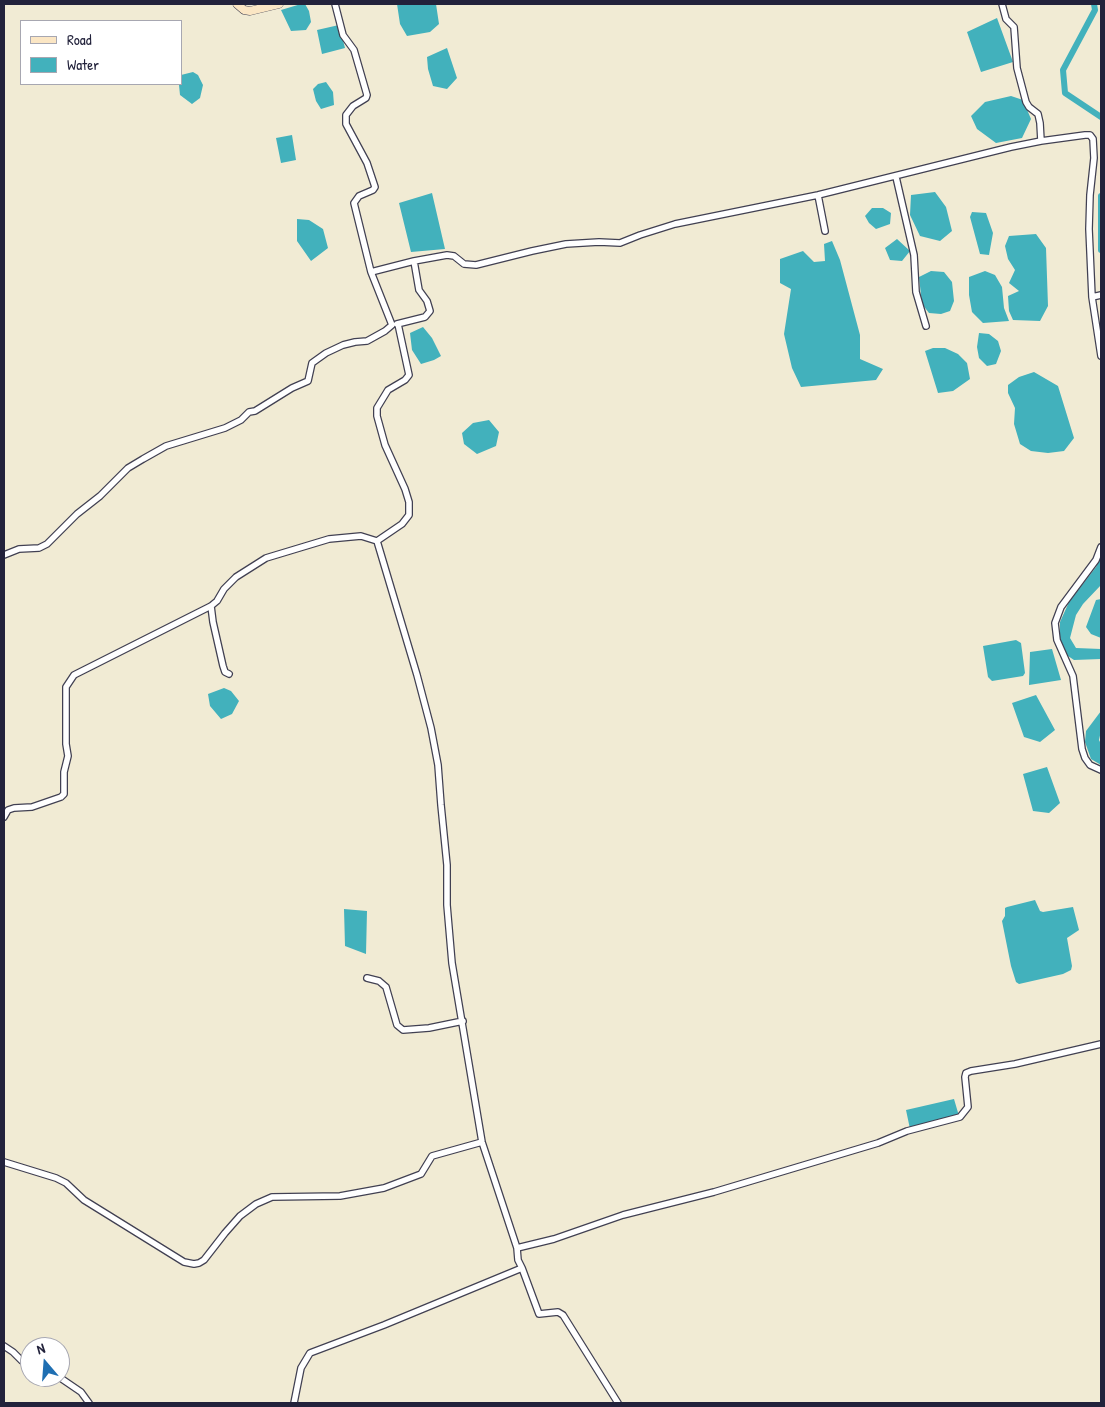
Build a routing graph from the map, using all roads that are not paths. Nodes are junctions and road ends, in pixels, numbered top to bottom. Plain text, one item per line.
1 (237, 4) edge
2 (279, 4) edge
3 (335, 4) edge
4 (1002, 4) edge
5 (1041, 141) junction
6 (896, 176) junction
7 (818, 195) junction
8 (825, 231) dead end
9 (414, 261) junction
10 (371, 272) junction
11 (1096, 296) edge
12 (395, 325) junction
13 (926, 326) dead end
14 (1101, 356) edge
15 (377, 541) junction
16 (1101, 547) edge
17 (4, 555) edge
18 (211, 606) junction
19 (229, 674) dead end
20 (1101, 770) edge
21 (4, 817) edge
22 (367, 978) dead end
23 (462, 1021) junction
24 (1101, 1044) edge
25 (482, 1142) junction
26 (4, 1162) edge
27 (517, 1248) junction
28 (522, 1268) junction
29 (4, 1346) edge
30 (20, 1359) edge
31 (70, 1384) edge
32 (89, 1403) edge
33 (294, 1403) edge
34 (618, 1403) edge

1 - 2 main road
3 - 10 street
4 - 5 street
5 - 6 street
5 - 11 street
6 - 7 street
6 - 13 street
7 - 8 street
7 - 9 street
9 - 10 street
9 - 12 street
10 - 12 street
11 - 14 street
12 - 15 street
12 - 17 street
15 - 18 street
15 - 23 street
16 - 20 street
18 - 19 street
18 - 21 street
22 - 23 street
23 - 25 street
24 - 27 street
25 - 26 street
25 - 27 street
27 - 28 street
28 - 33 street
28 - 34 street
29 - 30 street
31 - 32 street

